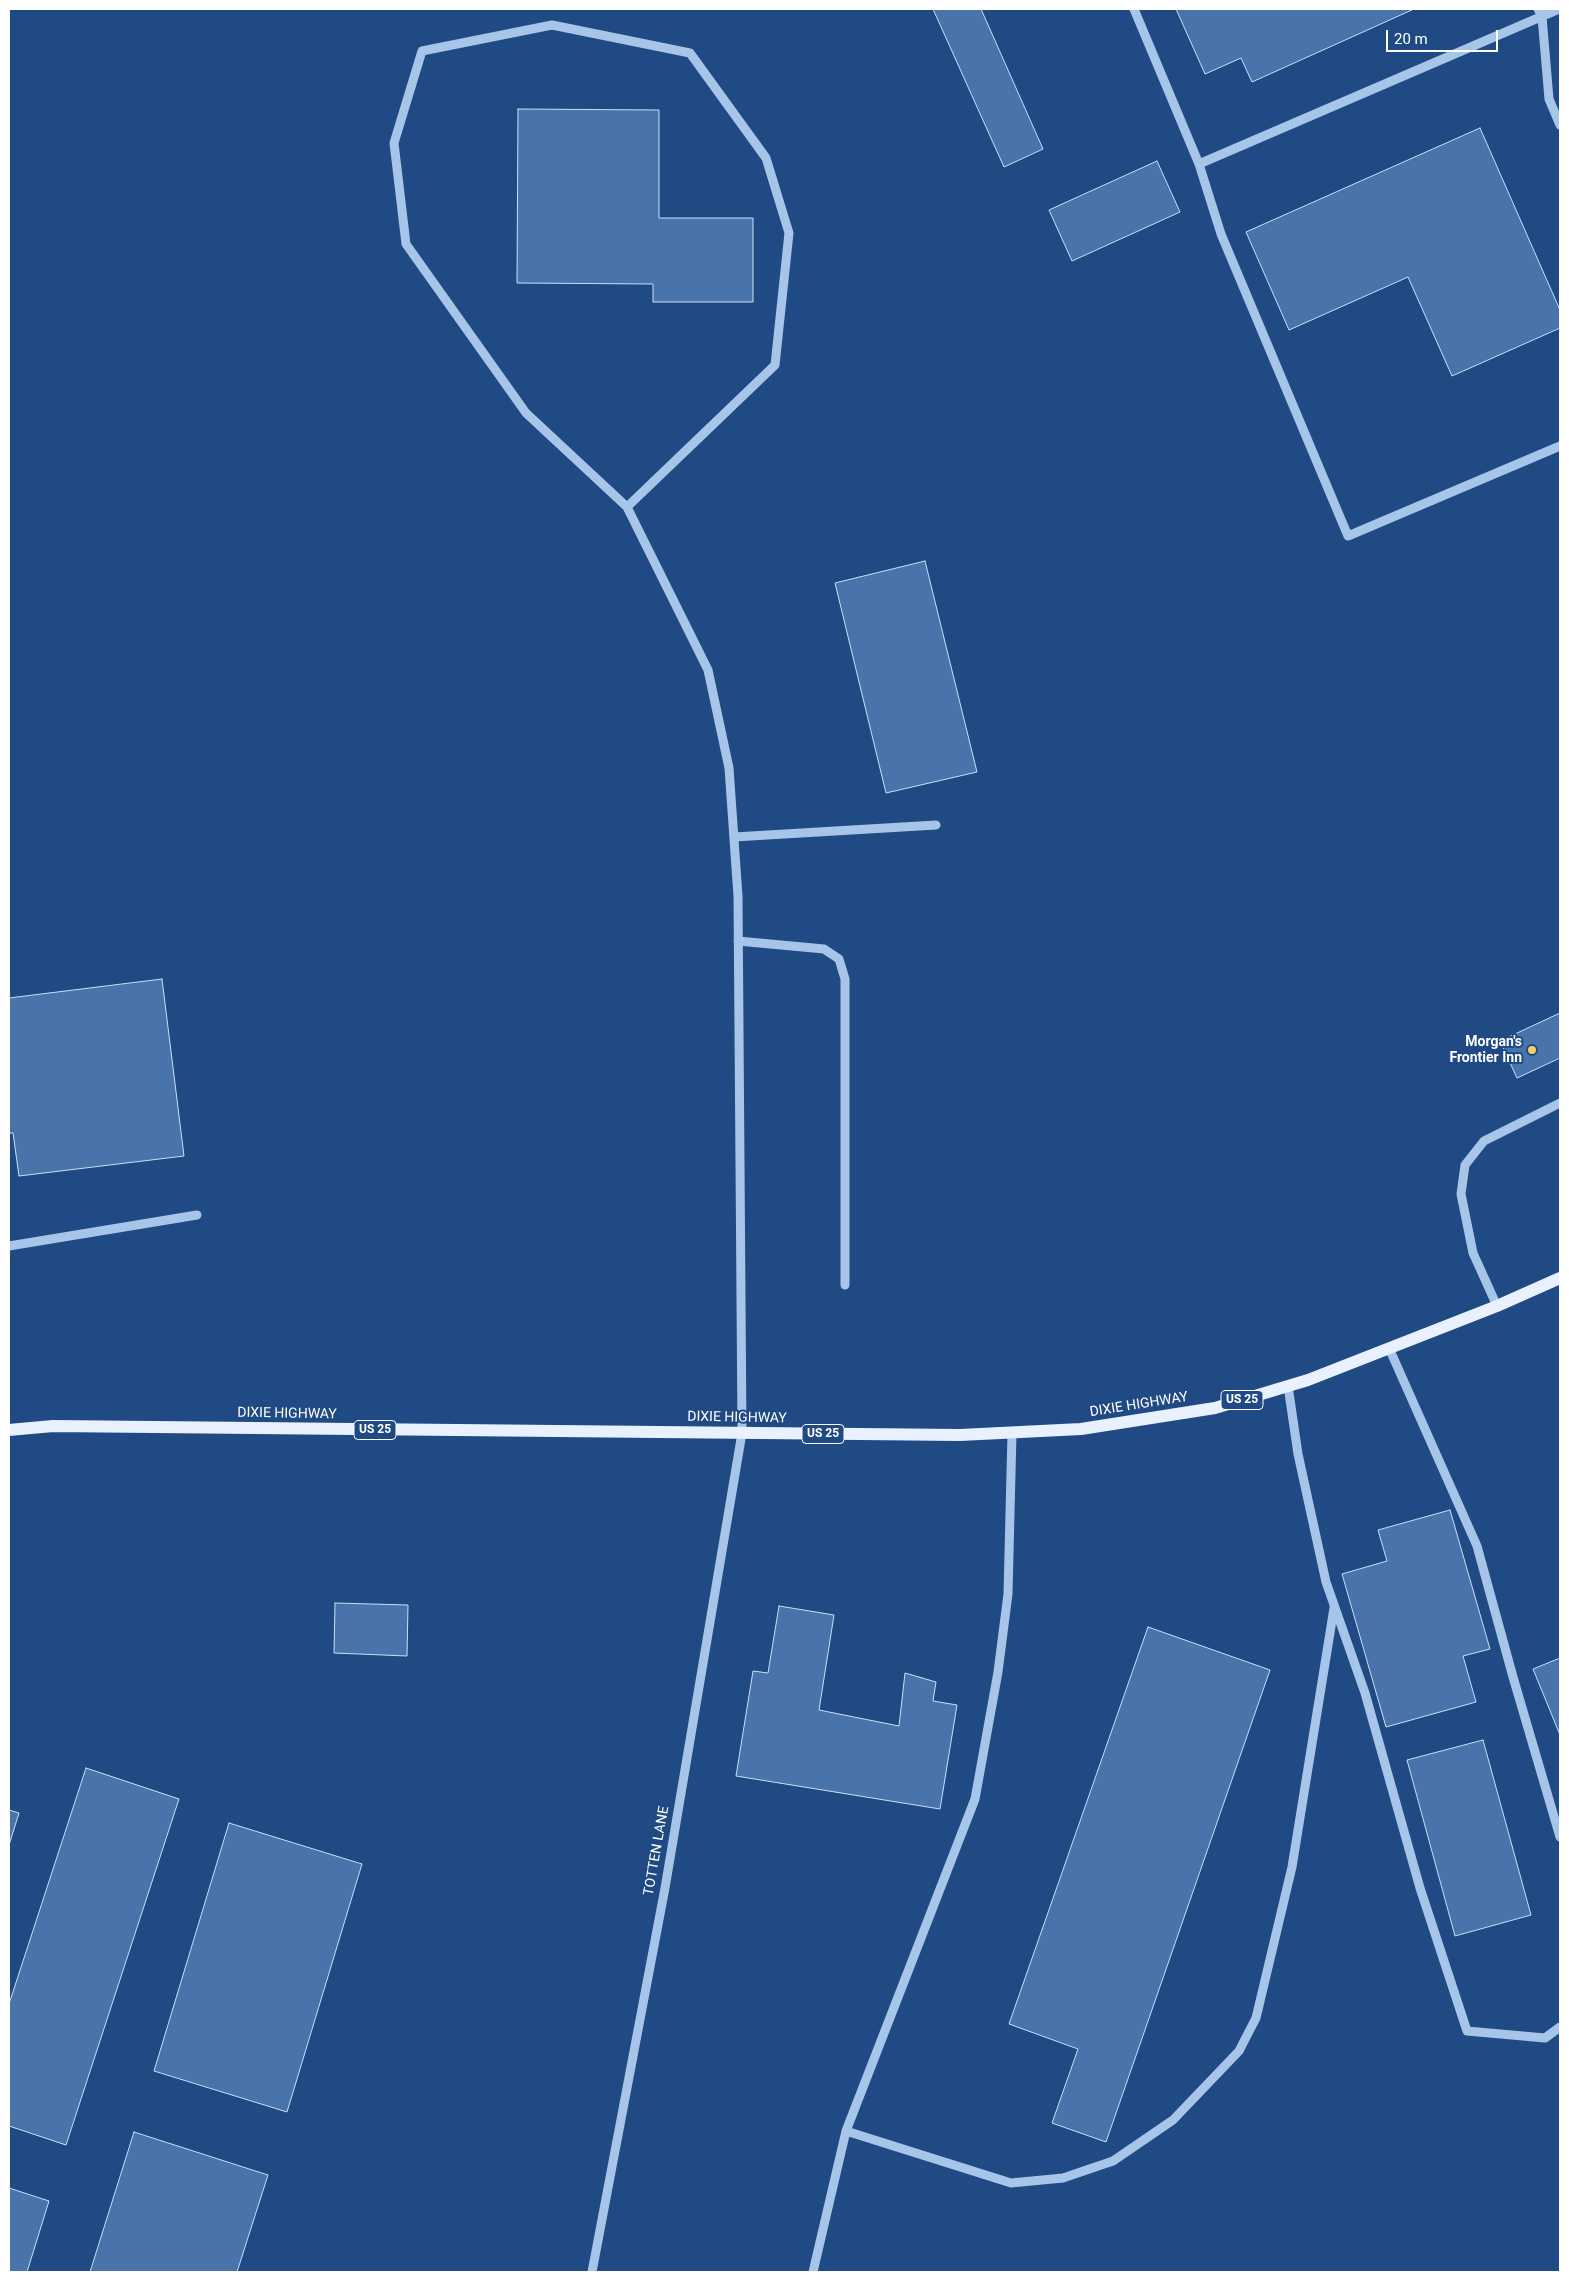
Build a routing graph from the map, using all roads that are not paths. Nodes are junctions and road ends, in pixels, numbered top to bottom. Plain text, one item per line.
1 (1134, 9) edge
2 (1560, 9) edge
3 (1540, 13) edge
4 (1560, 125) edge
5 (1199, 164) junction
6 (1560, 446) edge
7 (627, 507) junction
8 (936, 825) dead end
9 (734, 837) junction
10 (738, 941) junction
11 (1560, 1103) edge
12 (197, 1214) dead end
13 (9, 1246) edge
14 (1560, 1278) edge
15 (845, 1285) dead end
16 (1497, 1306) junction
17 (1389, 1348) junction
18 (1288, 1386) junction
19 (9, 1430) edge
20 (1012, 1433) junction
21 (742, 1434) junction
22 (1334, 1608) junction
23 (1560, 1837) edge
24 (1560, 2028) edge
25 (846, 2131) junction
26 (592, 2272) edge
27 (813, 2272) edge

1 - 5 street
2 - 3 street
3 - 4 street
3 - 5 street
5 - 6 street
7 - 7 street
7 - 9 street, TOTTEN LANE
8 - 9 street
9 - 10 street, TOTTEN LANE
10 - 15 street
10 - 21 street, TOTTEN LANE
11 - 16 street
12 - 13 street
14 - 16 main road, DIXIE HIGHWAY / US 25
16 - 17 main road, DIXIE HIGHWAY / US 25
17 - 18 main road, DIXIE HIGHWAY / US 25
17 - 23 street
18 - 20 main road, DIXIE HIGHWAY / US 25
18 - 22 street
19 - 21 main road, DIXIE HIGHWAY / US 25
20 - 21 main road, DIXIE HIGHWAY / US 25
20 - 25 street
21 - 26 street, TOTTEN LANE
22 - 24 street
22 - 25 street
25 - 27 street

